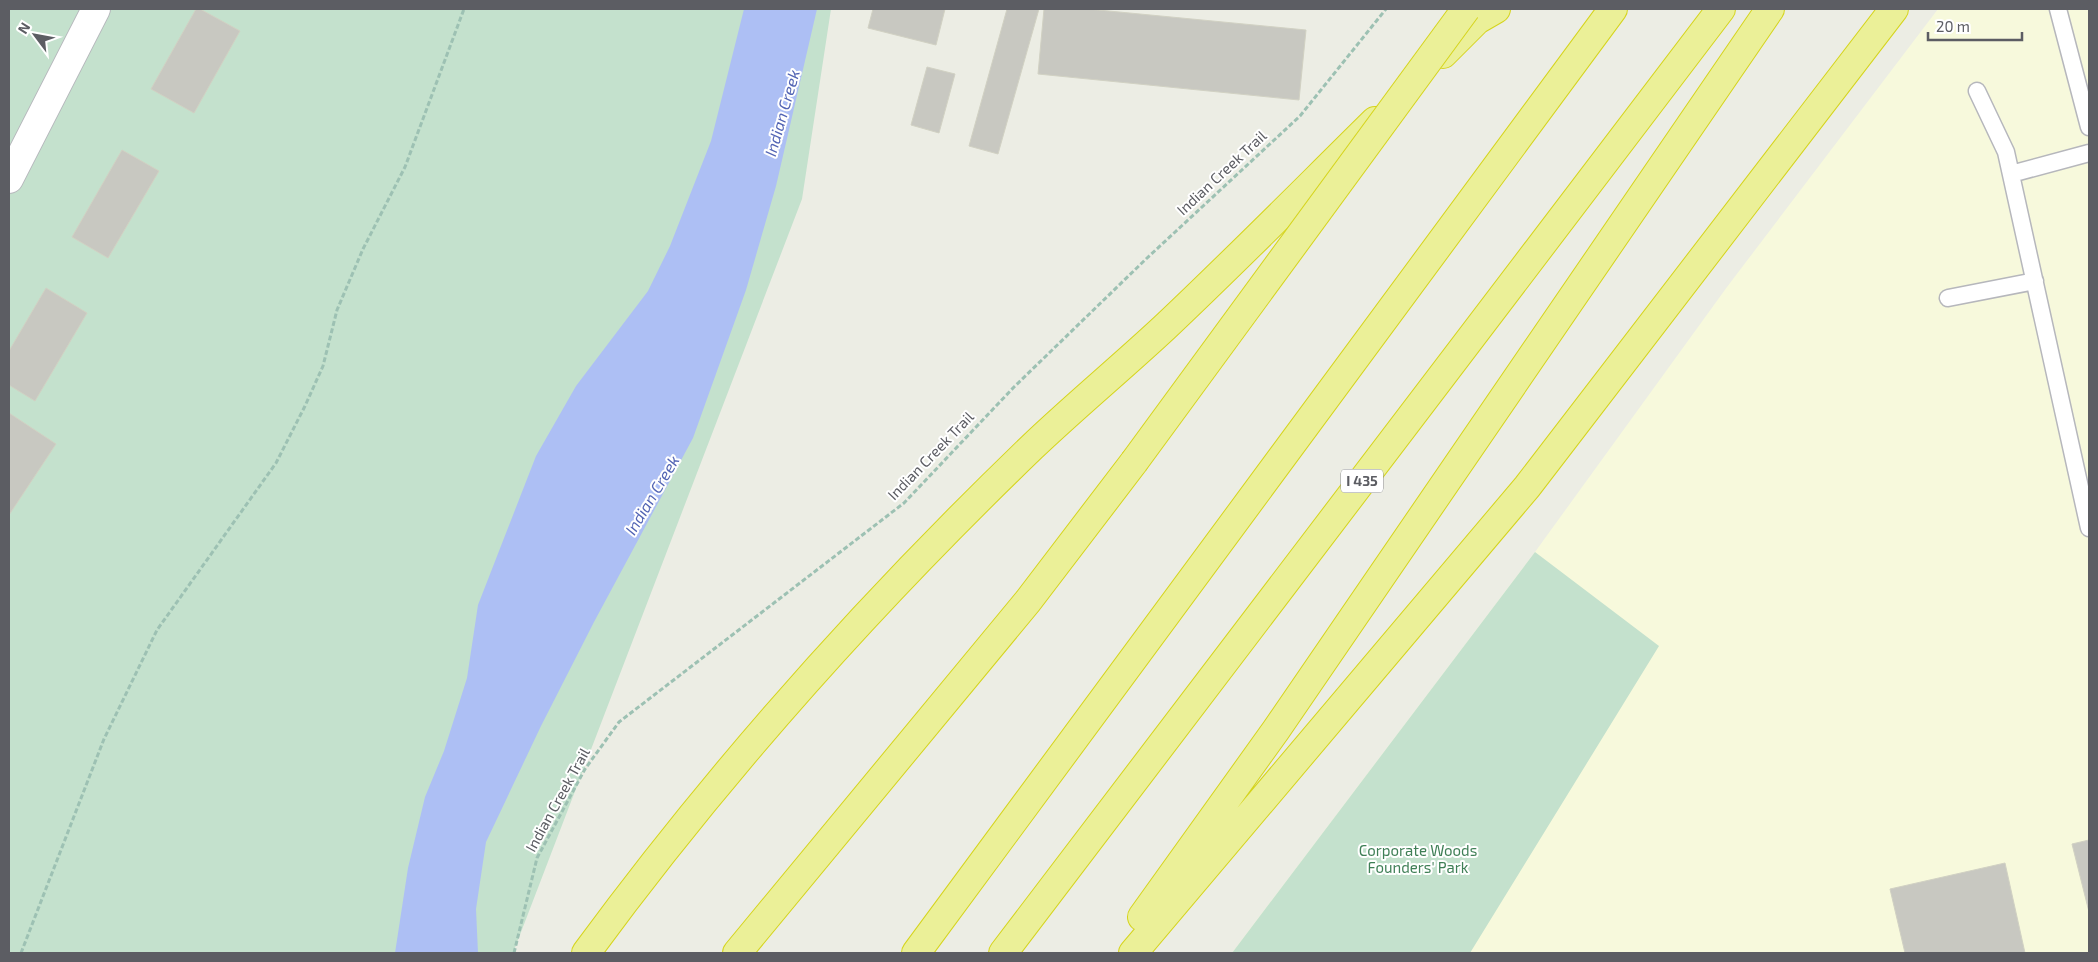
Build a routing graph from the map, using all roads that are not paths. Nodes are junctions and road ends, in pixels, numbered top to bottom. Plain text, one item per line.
1 (96, 9) edge
2 (1466, 9) edge
3 (1496, 9) edge
4 (1613, 9) edge
5 (1721, 9) edge
6 (1770, 9) edge
7 (1894, 9) edge
8 (2058, 9) edge
9 (1977, 91) dead end
10 (2089, 127) edge
11 (2089, 154) edge
12 (2011, 174) junction
13 (9, 179) edge
14 (2035, 281) junction
15 (1948, 298) dead end
16 (2089, 528) edge
17 (586, 953) edge
18 (737, 953) edge
19 (916, 953) edge
20 (1003, 953) edge
21 (1116, 953) edge
22 (1133, 953) edge

1 - 13 street
2 - 18 highway, bridge
3 - 17 highway
4 - 19 highway
5 - 20 highway, I 435
6 - 21 highway
7 - 22 highway
8 - 10 lane
9 - 12 lane
11 - 12 lane
12 - 14 lane
14 - 15 lane
14 - 16 lane

